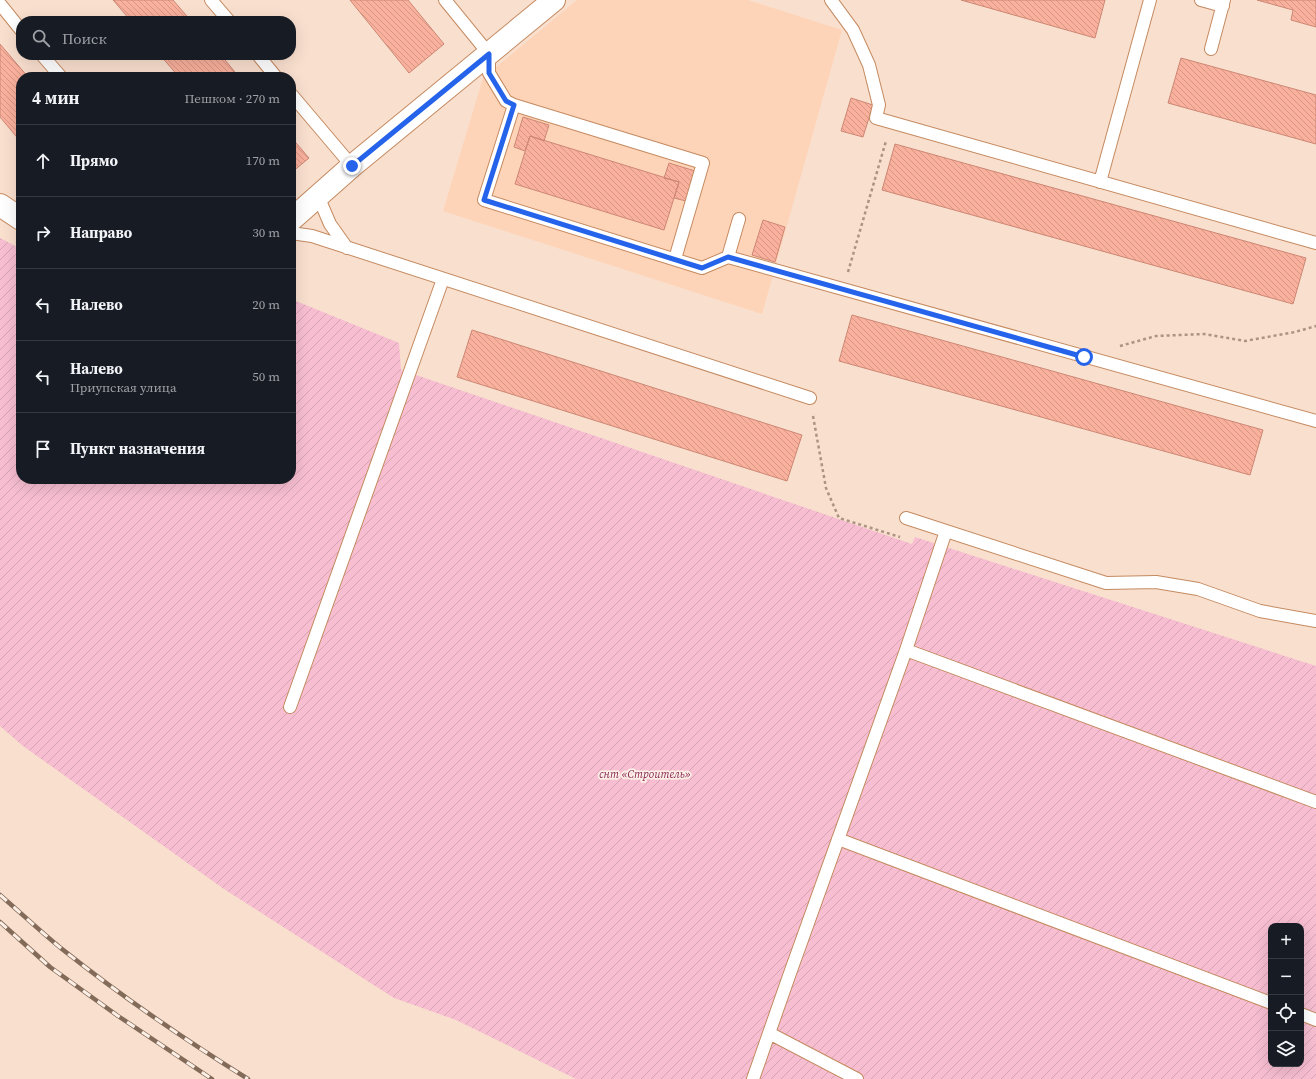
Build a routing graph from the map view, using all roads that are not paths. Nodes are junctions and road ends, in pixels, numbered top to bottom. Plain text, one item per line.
1 (211, 0) edge
2 (444, 0) edge
3 (554, 0) edge
4 (831, 0) edge
5 (1150, 0) edge
6 (1201, 0) edge
7 (1223, 3) edge
8 (0, 4) edge
9 (225, 16) edge
10 (16, 24) edge
11 (1211, 49) dead end
12 (489, 54) junction
13 (46, 60) edge
14 (262, 60) edge
15 (57, 72) edge
16 (272, 72) edge
17 (296, 100) edge
18 (514, 105) junction
19 (352, 166) junction
20 (1100, 182) junction
21 (318, 196) junction
22 (0, 205) edge
23 (16, 216) edge
24 (296, 216) edge
25 (739, 219) dead end
26 (296, 233) edge
27 (1316, 243) edge
28 (347, 248) junction
29 (728, 257) junction
30 (674, 259) junction
31 (443, 279) junction
32 (810, 398) road end
33 (1316, 421) edge
34 (906, 518) road end
35 (946, 531) junction
36 (1316, 621) edge
37 (906, 650) junction
38 (290, 707) dead end
39 (1316, 802) edge
40 (838, 839) junction
41 (1268, 1002) edge
42 (1304, 1015) edge
43 (1316, 1020) edge
44 (769, 1032) junction
45 (753, 1079) edge
46 (857, 1079) edge

1 - 9 lane
2 - 12 lane
3 - 12 street
4 - 20 lane
5 - 20 lane
6 - 7 lane
7 - 11 lane
8 - 10 lane
12 - 18 lane
12 - 19 street
13 - 15 lane
14 - 16 lane
17 - 19 lane
18 - 30 lane
18 - 30 lane
19 - 21 street
20 - 27 lane
21 - 24 street
21 - 28 lane
22 - 23 street
25 - 29 lane
26 - 28 lane
28 - 31 lane
29 - 30 lane
29 - 33 lane
31 - 32 lane
31 - 38 lane
34 - 35 lane
35 - 36 lane
35 - 37 lane
37 - 39 lane
37 - 40 lane
40 - 41 lane
40 - 44 lane
42 - 43 lane
44 - 45 lane
44 - 46 lane

